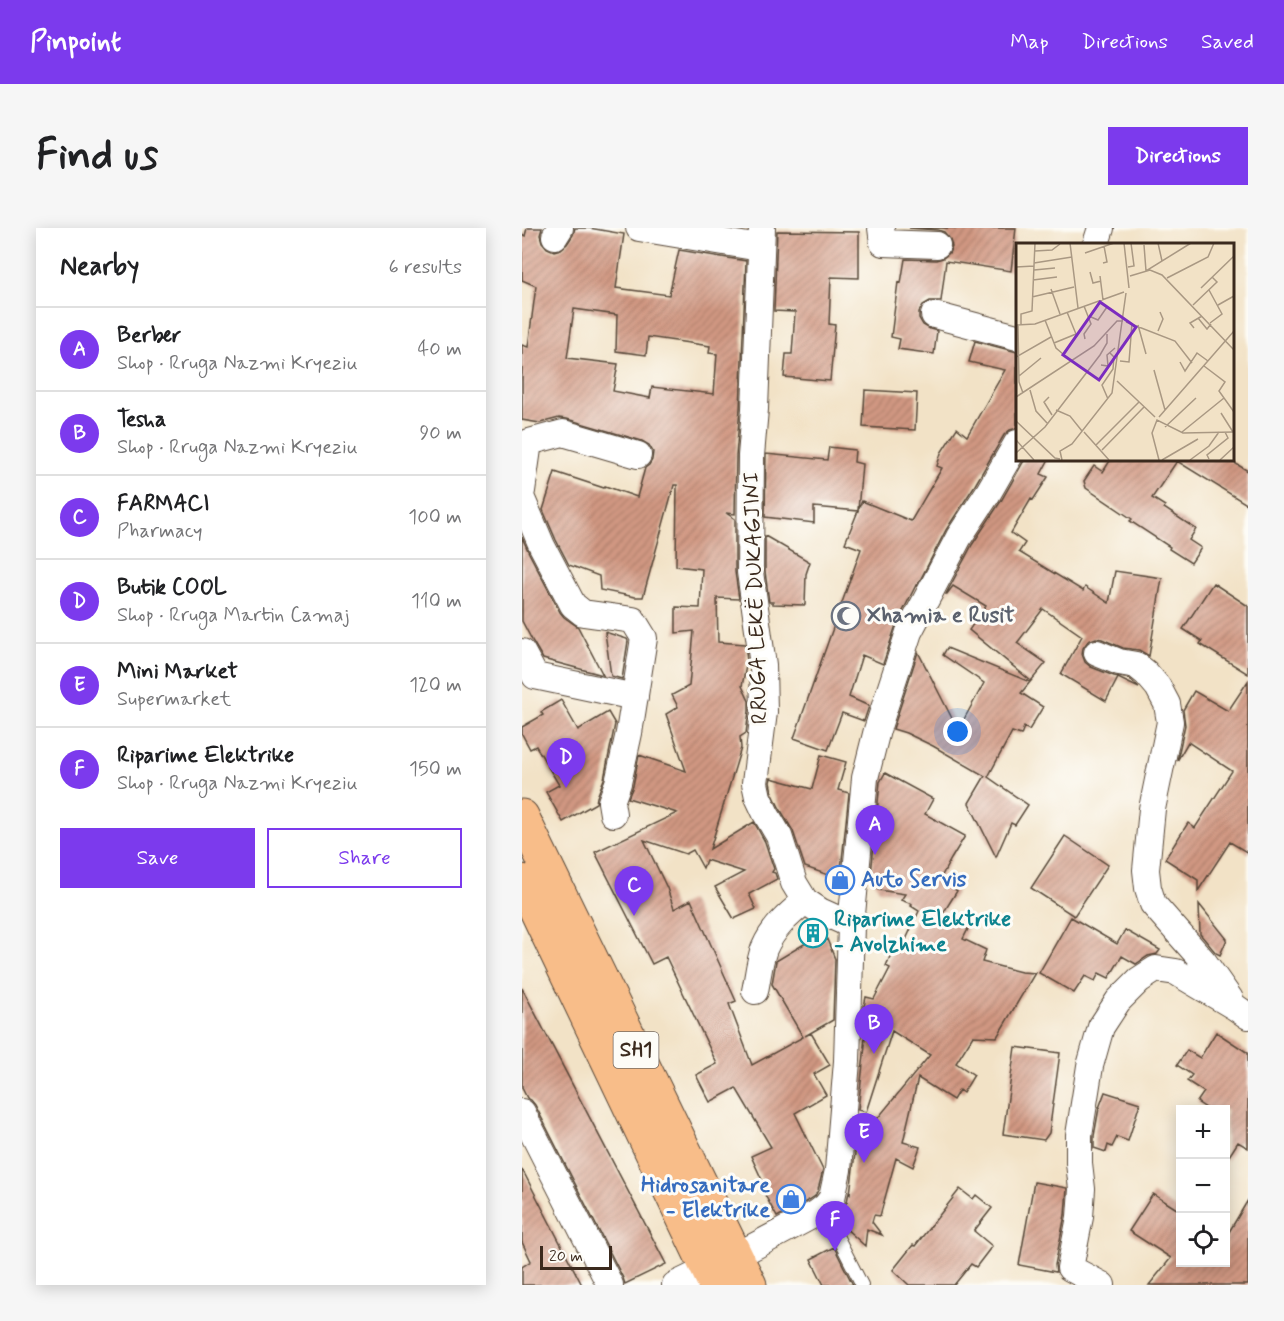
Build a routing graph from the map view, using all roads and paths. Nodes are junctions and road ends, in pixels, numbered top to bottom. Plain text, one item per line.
1 (639, 228) edge
2 (881, 228) edge
3 (1101, 228) edge
4 (761, 238) edge
5 (1096, 243) edge
6 (937, 245) dead end
7 (934, 315) dead end
8 (1016, 337) edge
9 (1016, 445) edge
10 (638, 455) dead end
11 (522, 491) edge
12 (522, 499) edge
13 (522, 652) edge
14 (1097, 653) dead end
15 (528, 675) edge
16 (635, 697) junction
17 (613, 814) dead end
18 (522, 816) edge
19 (522, 881) edge
20 (805, 901) junction
21 (850, 925) junction
22 (754, 991) dead end
23 (1242, 1011) edge
24 (522, 1112) edge
25 (826, 1206) junction
26 (719, 1270) edge
27 (610, 1285) edge
28 (675, 1285) edge
29 (750, 1285) edge
30 (862, 1285) edge
31 (1102, 1285) edge

1 - 4 street, RRUGA LEKË DUKAGJINI
2 - 6 street
3 - 5 street
4 - 20 street, RRUGA LEKË DUKAGJINI
7 - 8 street
9 - 21 street
10 - 11 street
12 - 16 street
13 - 15 street
14 - 23 street
15 - 16 street
16 - 17 street
18 - 26 main road, SH1
19 - 26 main road, SH1
20 - 21 street
20 - 22 street
21 - 25 street
23 - 31 street
24 - 27 street
25 - 26 street
25 - 30 lane
26 - 28 street
26 - 29 main road, SH1

